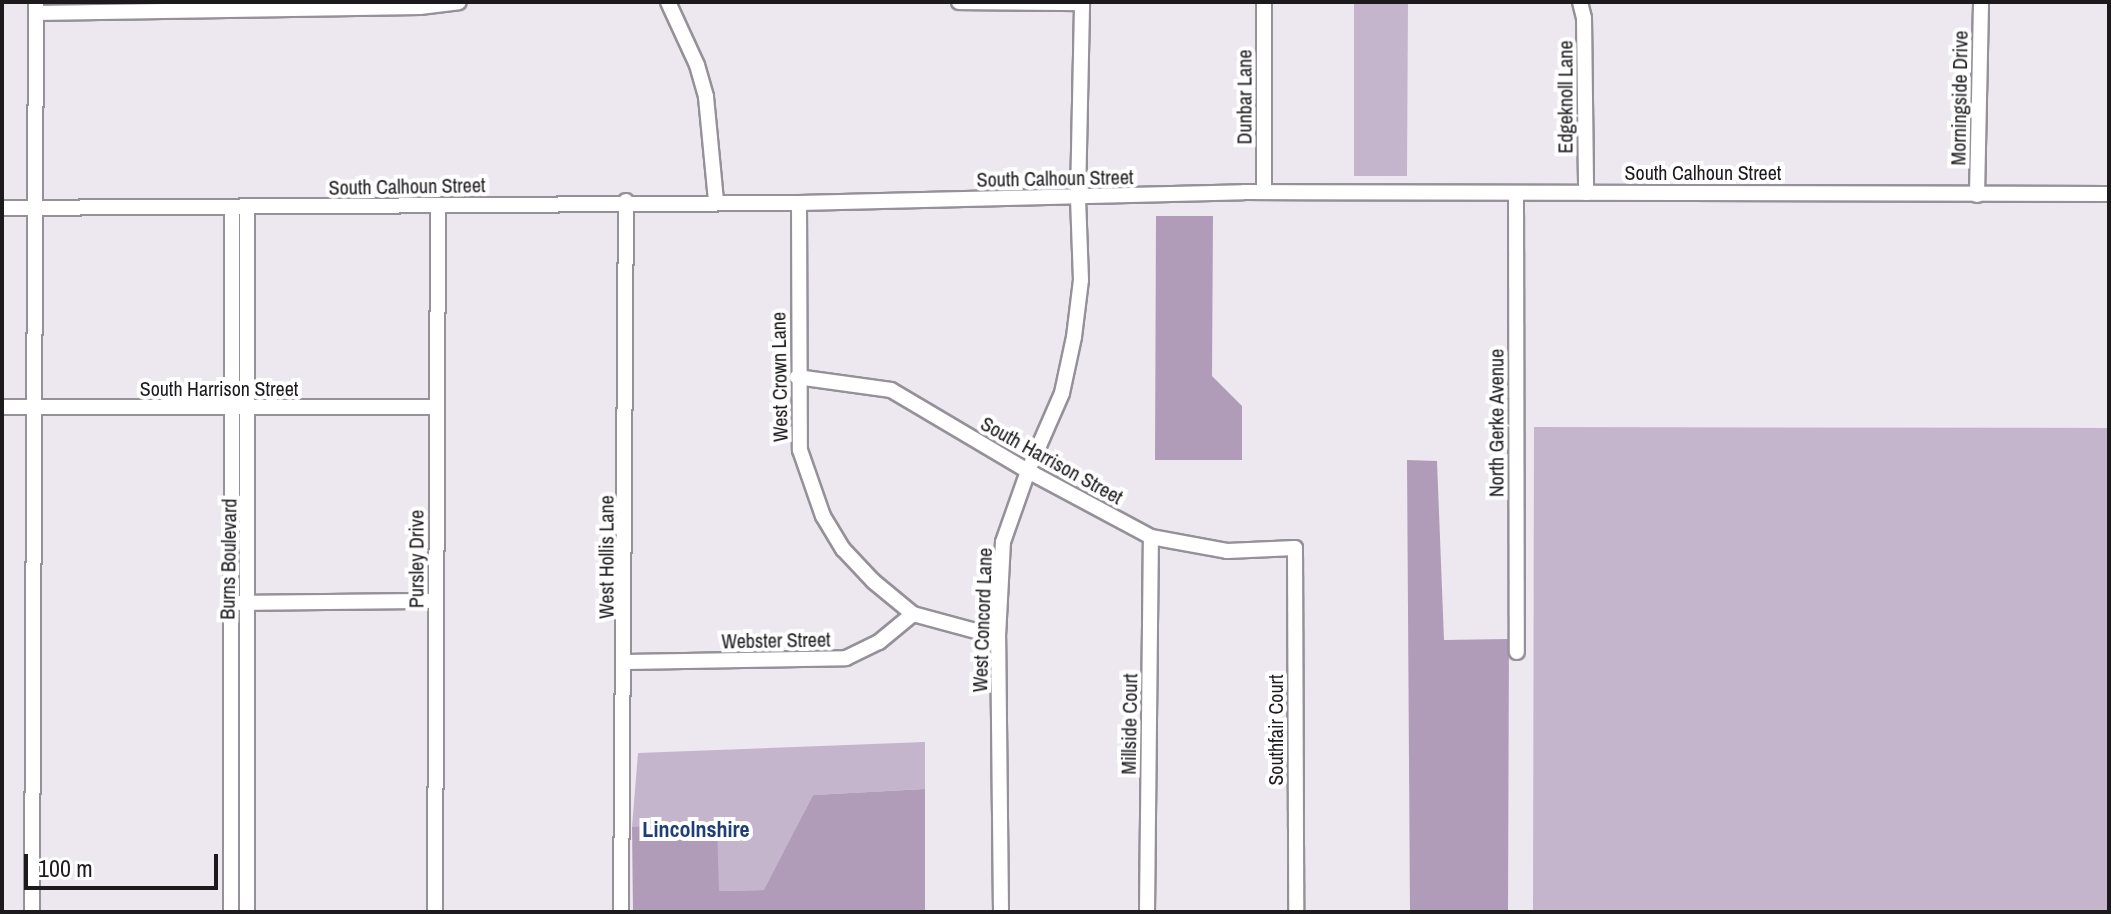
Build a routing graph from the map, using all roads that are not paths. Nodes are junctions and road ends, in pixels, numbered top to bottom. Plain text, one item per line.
1 (459, 2) edge
2 (668, 2) edge
3 (959, 2) edge
4 (1082, 2) edge
5 (1264, 2) edge
6 (1580, 2) edge
7 (1981, 2) edge
8 (36, 8) edge
9 (1264, 192) junction
10 (1586, 193) junction
11 (1516, 194) junction
12 (2109, 194) edge
13 (1977, 195) junction
14 (1078, 198) junction
15 (626, 201) junction
16 (716, 201) junction
17 (799, 203) junction
18 (438, 206) junction
19 (35, 207) junction
20 (239, 207) junction
21 (2, 208) edge
22 (797, 377) junction
23 (33, 406) junction
24 (2, 407) edge
25 (435, 407) junction
26 (249, 408) junction
27 (232, 409) junction
28 (1028, 471) junction
29 (1151, 537) junction
30 (1295, 548) joint
31 (436, 601) junction
32 (230, 603) junction
33 (247, 603) junction
34 (913, 614) junction
35 (998, 637) junction
36 (1517, 652) dead end
37 (626, 662) junction
38 (32, 912) edge
39 (231, 912) edge
40 (247, 912) edge
41 (435, 912) edge
42 (621, 912) edge
43 (1001, 912) edge
44 (1147, 912) edge
45 (1296, 912) edge

1 - 8 street
2 - 16 street
3 - 4 street
4 - 14 street, West Concord Lane
5 - 9 street, Dunbar Lane
6 - 10 street, Edgeknoll Lane
7 - 13 street, Morningside Drive
8 - 19 street
9 - 11 street, South Calhoun Street
9 - 14 street, South Calhoun Street
10 - 11 street, South Calhoun Street
10 - 13 street, South Calhoun Street
11 - 36 street, North Gerke Avenue
12 - 13 street, South Calhoun Street
14 - 17 street, South Calhoun Street
14 - 28 street, West Concord Lane
15 - 16 street, South Calhoun Street
15 - 18 street, South Calhoun Street
15 - 37 street, West Hollis Lane
16 - 17 street, South Calhoun Street
17 - 22 street, West Crown Lane
18 - 20 street, South Calhoun Street
18 - 25 street, Pursley Drive
19 - 20 street, South Calhoun Street
19 - 21 street, South Calhoun Street
19 - 23 street
20 - 26 street, Burns Boulevard
20 - 27 street, Burns Boulevard
22 - 28 street, South Harrison Street
22 - 34 street, West Crown Lane
23 - 24 street, South Harrison Street
23 - 27 street, South Harrison Street
23 - 38 street
25 - 26 street, South Harrison Street
25 - 31 street, Pursley Drive
26 - 27 street, South Harrison Street
26 - 33 street, Burns Boulevard
27 - 32 street, Burns Boulevard
28 - 29 street, South Harrison Street
28 - 35 street, West Concord Lane
29 - 30 street, South Harrison Street
29 - 44 street, Millside Court
30 - 45 street, Southfair Court
31 - 33 street
31 - 41 street, Pursley Drive
32 - 33 street
32 - 39 street, Burns Boulevard
33 - 40 street, Burns Boulevard
34 - 35 street, West Crown Lane
34 - 37 street, Webster Street
35 - 43 street, West Concord Lane
37 - 42 street, West Hollis Lane

